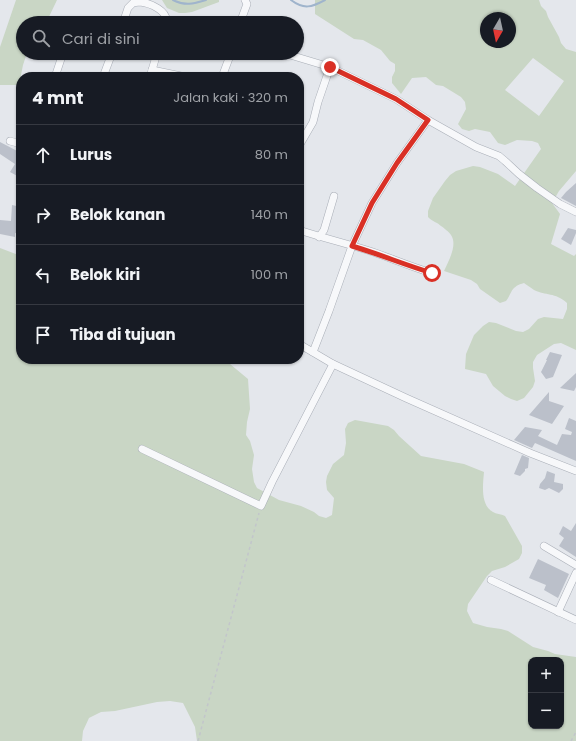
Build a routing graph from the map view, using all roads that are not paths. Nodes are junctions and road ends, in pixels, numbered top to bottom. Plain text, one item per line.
1 (245, 0) edge
2 (125, 16) edge
3 (166, 16) edge
4 (243, 16) edge
5 (61, 60) edge
6 (109, 60) edge
7 (155, 60) edge
8 (228, 60) edge
9 (304, 60) edge
10 (330, 67) junction
11 (57, 72) edge
12 (105, 72) edge
13 (151, 72) edge
14 (224, 72) edge
15 (428, 120) junction
16 (304, 137) edge
17 (10, 141) dead end
18 (16, 143) edge
19 (334, 196) dead end
20 (576, 212) edge
21 (304, 232) edge
22 (319, 237) junction
23 (352, 246) junction
24 (432, 273) dead end
25 (304, 347) edge
26 (313, 352) junction
27 (333, 364) junction
28 (142, 449) dead end
29 (576, 471) edge
30 (544, 546) dead end
31 (576, 565) edge
32 (576, 573) edge
33 (490, 580) dead end
34 (558, 612) junction
35 (576, 620) edge

1 - 4 street
2 - 3 street
5 - 11 street
6 - 12 street
7 - 13 street
8 - 14 street
9 - 10 street
10 - 15 street
10 - 16 street
15 - 20 street
15 - 23 street
17 - 18 street
19 - 22 street
21 - 22 street
22 - 23 street
23 - 24 street
23 - 26 street
25 - 26 street
26 - 27 street
27 - 28 street
27 - 29 street
30 - 31 street
32 - 34 street
33 - 34 street
34 - 35 street

